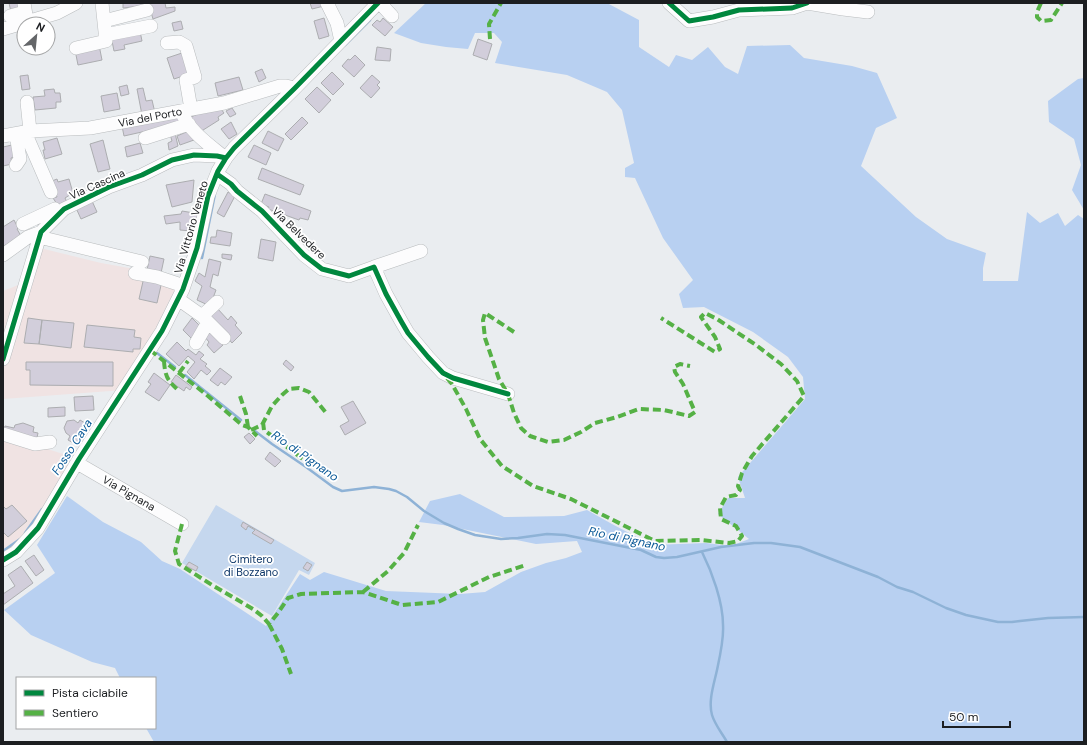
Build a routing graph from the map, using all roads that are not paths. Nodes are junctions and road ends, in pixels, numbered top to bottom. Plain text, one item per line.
1 (76, 3) edge
2 (102, 3) edge
3 (327, 3) edge
4 (669, 3) edge
5 (807, 3) edge
6 (383, 7) edge
7 (147, 10) dead end
8 (25, 12) edge
9 (868, 12) dead end
10 (10, 16) dead end
11 (104, 21) junction
12 (151, 26) dead end
13 (3, 29) edge
14 (105, 35) junction
15 (341, 41) junction
16 (167, 42) dead end
17 (76, 48) dead end
18 (295, 88) junction
19 (27, 102) dead end
20 (186, 110) junction
21 (189, 124) junction
22 (18, 133) edge
23 (145, 138) dead end
24 (226, 158) junction
25 (16, 165) dead end
26 (217, 174) junction
27 (51, 192) dead end
28 (60, 214) junction
29 (22, 224) dead end
30 (40, 235) junction
31 (421, 251) dead end
32 (3, 255) edge
33 (142, 262) dead end
34 (374, 267) junction
35 (135, 273) dead end
36 (166, 273) dead end
37 (186, 281) junction
38 (178, 299) junction
39 (217, 302) dead end
40 (205, 319) junction
41 (224, 338) dead end
42 (196, 343) dead end
43 (3, 359) edge
44 (508, 394) dead end
45 (3, 434) edge
46 (50, 442) dead end
47 (76, 463) junction
48 (182, 524) dead end
49 (3, 560) edge

1 - 8 street
2 - 11 street
3 - 15 street
4 - 5 street
5 - 9 street
6 - 15 street, Via Vittorio Veneto
7 - 11 street
8 - 10 street
8 - 13 street
11 - 14 street
12 - 14 street
14 - 17 street
15 - 18 street, Via Vittorio Veneto
16 - 20 street
18 - 20 street, Via del Porto
18 - 24 street, Via Vittorio Veneto
19 - 22 street
20 - 21 street
20 - 22 street, Via del Porto
21 - 23 street
21 - 24 street
22 - 25 street
22 - 27 street
24 - 26 street, Via Vittorio Veneto
24 - 28 street, Via Cascina
26 - 34 street, Via Belvedere
26 - 37 street, Via Vittorio Veneto
28 - 29 street
28 - 30 street, Via Cascina
30 - 32 street
30 - 33 street
30 - 43 street, Via Cascina
31 - 34 street, Via Belvedere
34 - 44 street
35 - 37 street
36 - 37 street
37 - 38 street, Via Vittorio Veneto
38 - 40 street
38 - 47 street, Via Vittorio Veneto
39 - 40 street
40 - 41 street
40 - 42 street
45 - 46 street
47 - 48 street, Via Pignana
47 - 49 street, Via Vittorio Veneto

